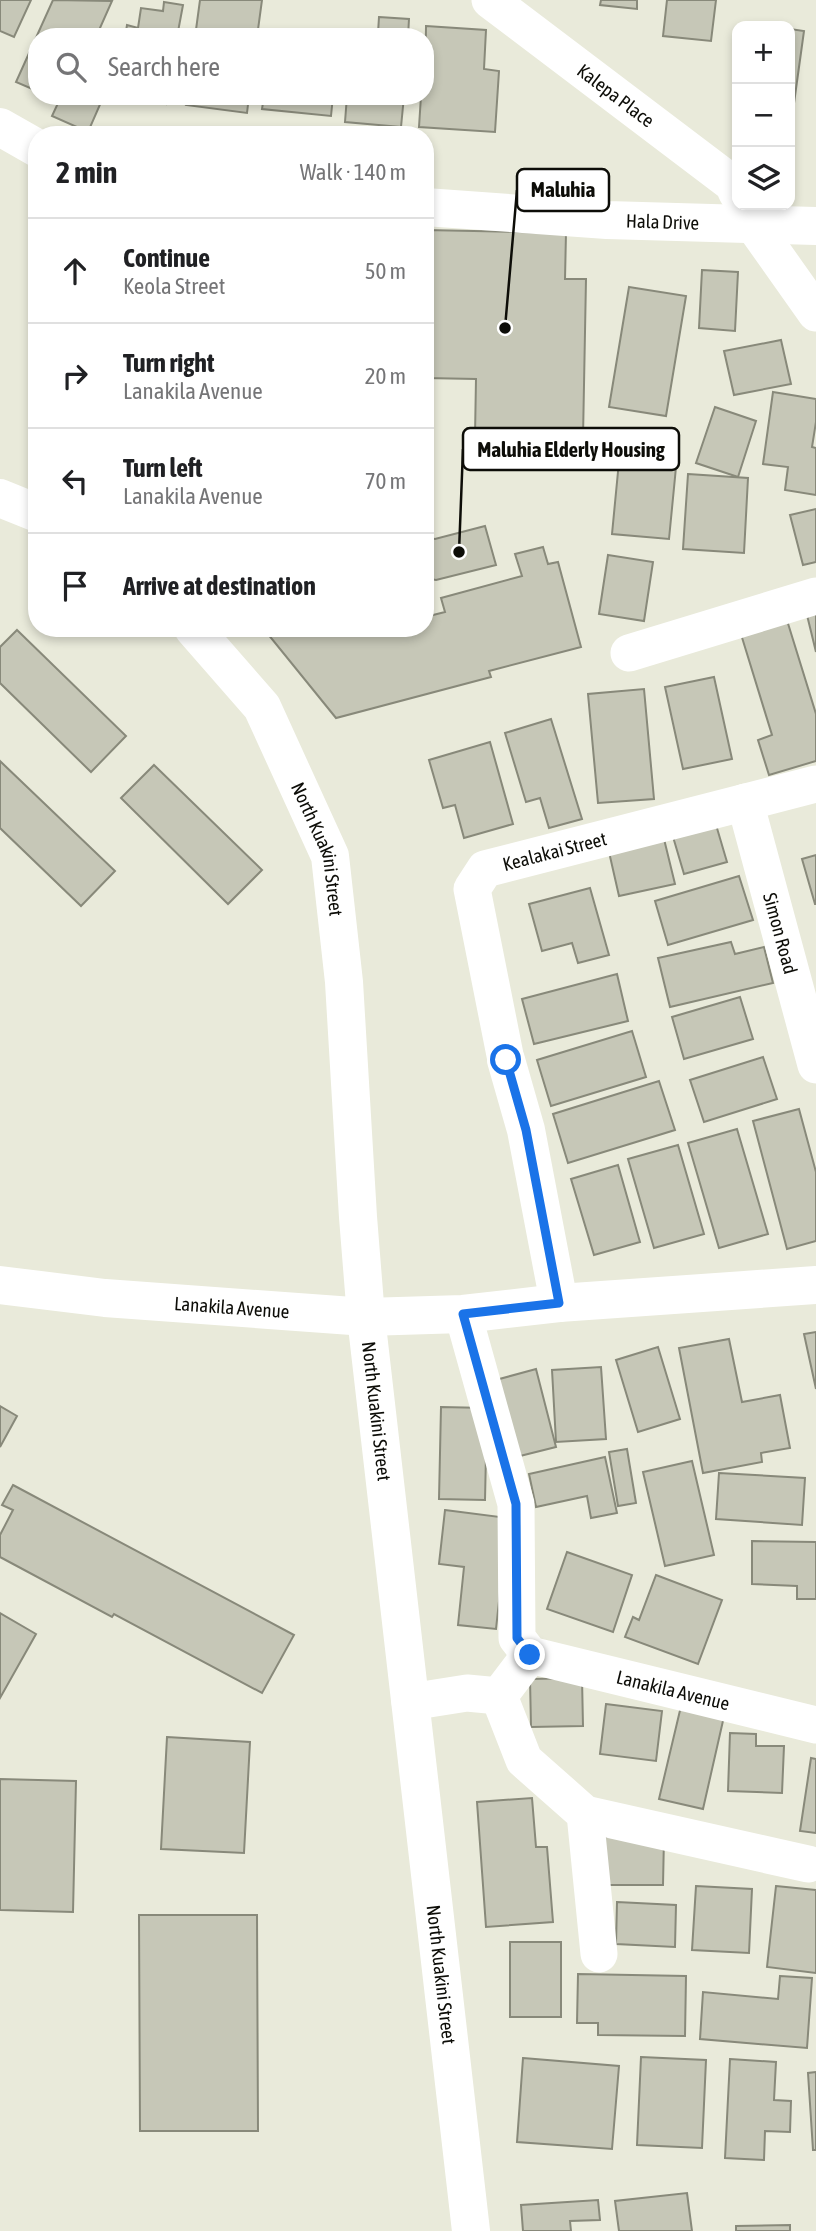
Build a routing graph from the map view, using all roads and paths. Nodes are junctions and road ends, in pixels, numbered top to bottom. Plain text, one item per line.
1 (490, 0) edge
2 (0, 127) edge
3 (28, 143) edge
4 (732, 183) edge
5 (434, 208) edge
6 (732, 208) edge
7 (747, 210) edge
8 (756, 210) edge
9 (816, 226) edge
10 (816, 313) edge
11 (0, 498) edge
12 (28, 509) edge
13 (816, 596) edge
14 (201, 637) edge
15 (629, 653) dead end
16 (816, 784) edge
17 (745, 802) junction
18 (506, 1060) joint
19 (816, 1065) edge
20 (0, 1285) edge
21 (816, 1285) edge
22 (559, 1303) junction
23 (463, 1314) junction
24 (366, 1317) junction
25 (530, 1655) junction
26 (499, 1696) junction
27 (410, 1702) junction
28 (816, 1725) edge
29 (585, 1814) junction
30 (808, 1864) dead end
31 (598, 1954) dead end
32 (471, 2231) edge

1 - 4 street, Kalepa Place
2 - 3 street
5 - 6 street, Hala Drive
7 - 10 street, Kalepa Place
8 - 9 street, Hala Drive
11 - 12 street
13 - 15 street
14 - 24 street, North Kuakini Street
16 - 17 street, Kealakai Street
17 - 18 street, Kealakai Street
17 - 19 street, Simon Road
18 - 22 street
20 - 24 street, Lanakila Avenue
21 - 22 street, Lanakila Avenue
22 - 23 street, Lanakila Avenue
23 - 24 street, Lanakila Avenue
23 - 25 street
24 - 27 street, North Kuakini Street
25 - 26 street
25 - 28 street, Lanakila Avenue
26 - 27 street
26 - 29 street
27 - 32 street, North Kuakini Street
29 - 30 street
29 - 31 street

